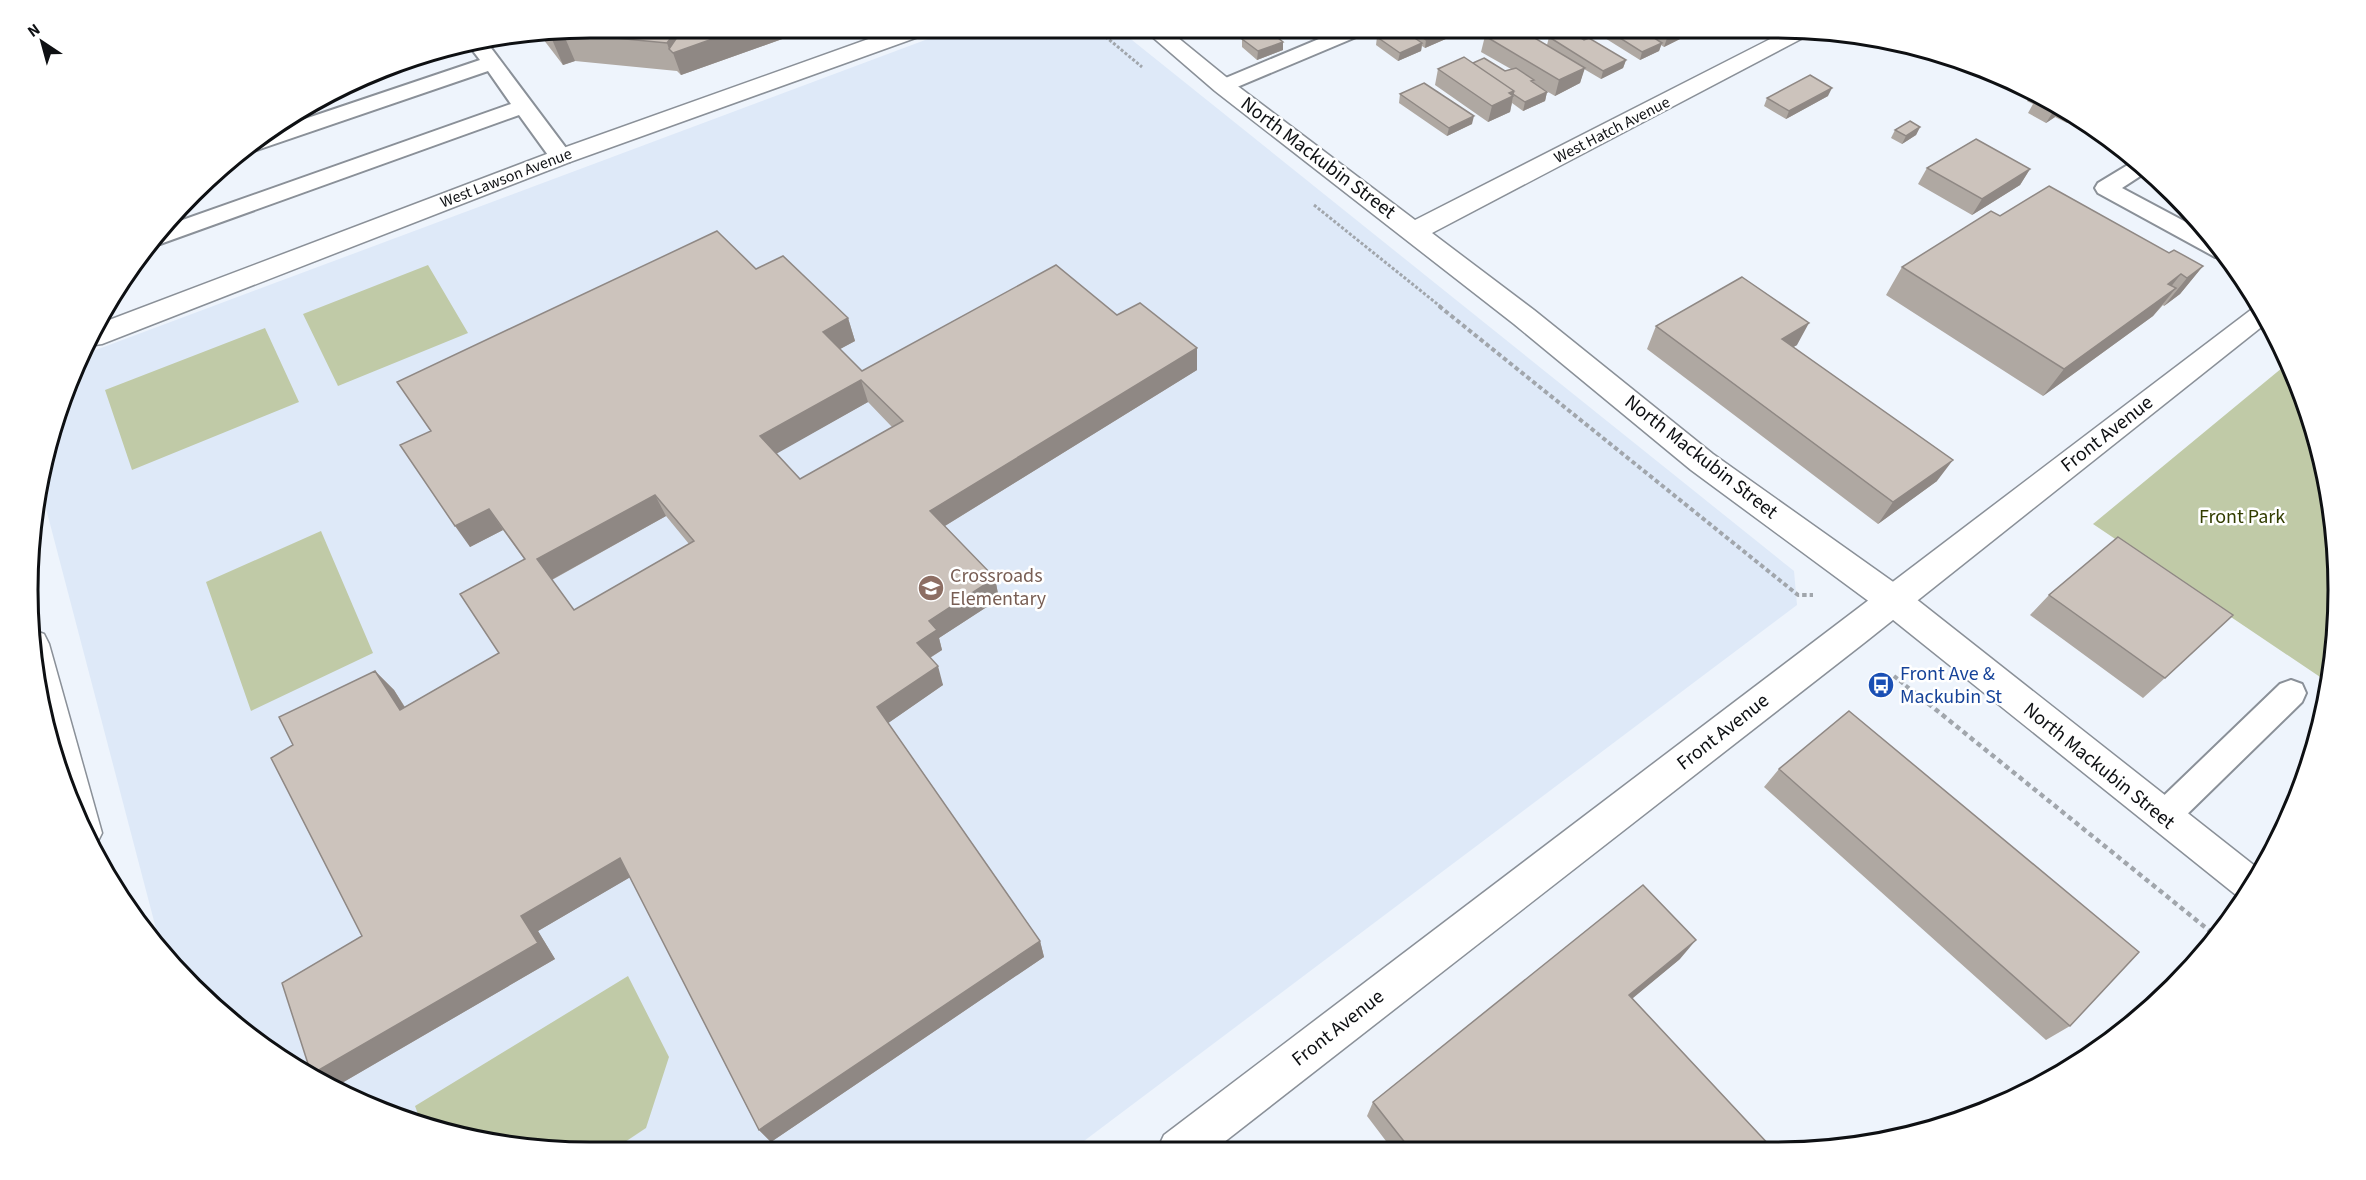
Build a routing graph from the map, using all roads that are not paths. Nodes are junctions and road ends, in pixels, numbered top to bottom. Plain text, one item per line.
1 (893, 38) edge
2 (1165, 38) edge
3 (1337, 38) edge
4 (1790, 38) edge
5 (481, 48) edge
6 (492, 63) junction
7 (1223, 86) junction
8 (524, 106) junction
9 (277, 136) edge
10 (561, 157) junction
11 (2134, 170) edge
12 (1415, 231) junction
13 (169, 233) edge
14 (2204, 241) edge
15 (2256, 317) edge
16 (101, 334) edge
17 (1894, 601) junction
18 (2290, 693) dead end
19 (2163, 817) junction
20 (2245, 881) edge
21 (1189, 1142) edge

1 - 10 street, West Lawson Avenue
2 - 7 street, North Mackubin Street
3 - 7 lane
4 - 12 street, West Hatch Avenue
5 - 6 lane
6 - 8 lane
6 - 9 lane
7 - 12 street, North Mackubin Street
8 - 10 lane
8 - 13 lane
10 - 16 street, West Lawson Avenue
11 - 14 lane
12 - 17 street, North Mackubin Street
15 - 17 street, Front Avenue
17 - 19 street, North Mackubin Street
17 - 21 street, Front Avenue
18 - 19 lane
19 - 20 street, North Mackubin Street

